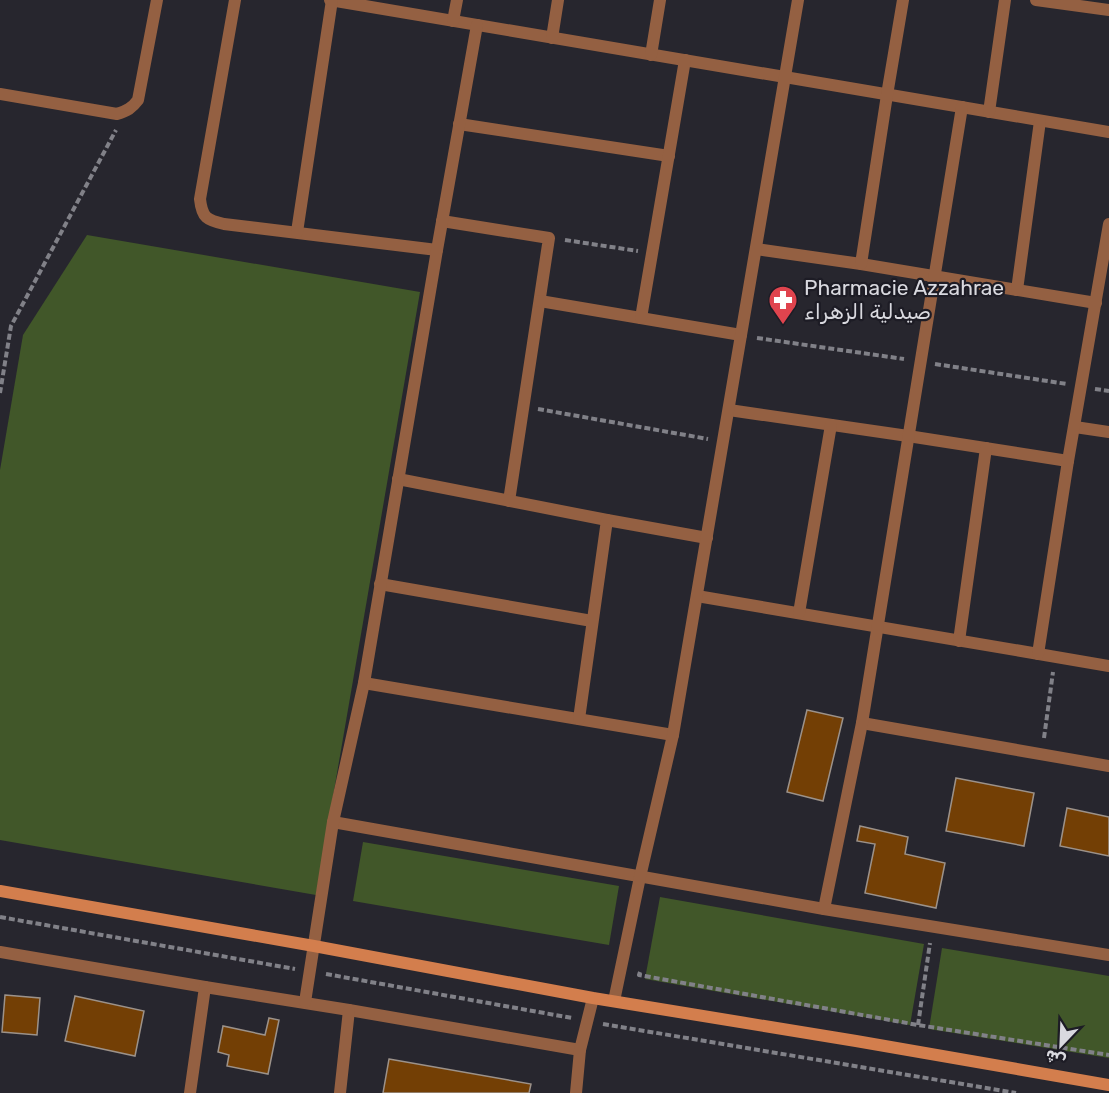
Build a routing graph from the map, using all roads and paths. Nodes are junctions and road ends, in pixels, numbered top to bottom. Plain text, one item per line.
1 (158, 0) edge
2 (235, 0) edge
3 (331, 0) edge
4 (457, 0) edge
5 (558, 0) edge
6 (660, 0) edge
7 (798, 0) edge
8 (903, 0) edge
9 (1005, 0) edge
10 (1036, 0) edge
11 (356, 2) edge
12 (1109, 10) edge
13 (453, 21) junction
14 (477, 25) junction
15 (552, 38) junction
16 (651, 55) junction
17 (685, 60) junction
18 (786, 77) junction
19 (0, 94) edge
20 (886, 95) junction
21 (962, 107) junction
22 (126, 111) junction
23 (989, 112) junction
24 (1040, 121) junction
25 (459, 124) junction
26 (1109, 132) edge
27 (669, 156) junction
28 (442, 220) junction
29 (1109, 224) edge
30 (297, 232) junction
31 (549, 238) junction
32 (756, 249) junction
33 (437, 250) junction
34 (652, 254) junction
35 (861, 264) junction
36 (935, 276) junction
37 (1017, 290) junction
38 (540, 302) junction
39 (1096, 303) junction
40 (641, 318) junction
41 (741, 335) junction
42 (1, 380) edge
43 (0, 393) edge
44 (524, 407) junction
45 (729, 410) junction
46 (831, 424) junction
47 (1075, 427) junction
48 (1109, 432) edge
49 (908, 436) junction
50 (723, 442) junction
51 (986, 448) junction
52 (1068, 461) junction
53 (398, 479) junction
54 (509, 501) junction
55 (607, 520) junction
56 (707, 538) junction
57 (380, 584) junction
58 (697, 596) junction
59 (799, 613) junction
60 (592, 621) junction
61 (877, 627) junction
62 (959, 641) junction
63 (1038, 654) junction
64 (1056, 657) junction
65 (1109, 666) edge
66 (364, 683) junction
67 (579, 719) junction
68 (862, 723) junction
69 (673, 735) junction
70 (1041, 754) junction
71 (1109, 766) edge
72 (333, 822) junction
73 (640, 877) junction
74 (0, 891) edge
75 (824, 909) junction
76 (0, 917) edge
77 (931, 940) dead end
78 (314, 946) junction
79 (0, 952) edge
80 (1109, 955) edge
81 (641, 964) dead end
82 (309, 972) junction
83 (205, 987) junction
84 (593, 998) junction
85 (614, 1001) junction
86 (305, 1002) junction
87 (349, 1010) junction
88 (588, 1021) junction
89 (918, 1025) junction
90 (580, 1050) junction
91 (1109, 1055) edge
92 (1109, 1085) edge
93 (190, 1093) edge
94 (340, 1093) edge
95 (576, 1093) edge
96 (1016, 1093) edge

1 - 22 street
2 - 30 street
3 - 11 street
3 - 30 street
4 - 13 street
5 - 15 street
6 - 16 street
7 - 18 street
8 - 20 street
9 - 23 street
10 - 12 street
11 - 13 street
13 - 14 street
14 - 15 street
14 - 25 street
15 - 16 street
16 - 17 street
17 - 18 street
17 - 27 street
18 - 20 street
18 - 32 street
19 - 22 street
20 - 21 street
20 - 35 street
21 - 23 street
21 - 36 street
22 - 42 path
23 - 24 street
24 - 26 street
24 - 37 street
25 - 27 street
25 - 28 street
27 - 34 street
28 - 31 street
28 - 33 street
29 - 39 street
30 - 33 street
31 - 34 path
31 - 38 street
32 - 35 street
32 - 41 street
33 - 53 street
34 - 40 street
35 - 36 street
36 - 37 street
36 - 49 street
37 - 39 street
38 - 40 street
38 - 44 street
39 - 47 street
40 - 41 street
41 - 45 street
42 - 43 path
44 - 50 path
44 - 54 street
45 - 46 street
45 - 50 street
46 - 49 street
46 - 59 street
47 - 48 street
47 - 52 street
49 - 51 street
49 - 61 street
50 - 56 street
51 - 52 street
51 - 62 street
52 - 63 street
53 - 54 street
53 - 57 street
54 - 55 street
55 - 56 street
55 - 60 street
56 - 58 street
57 - 60 street
57 - 66 street
58 - 59 street
58 - 69 street
59 - 61 street
60 - 67 street
61 - 62 street
61 - 68 street
62 - 63 street
63 - 64 street
64 - 65 street
64 - 70 path
66 - 67 street
66 - 72 street
67 - 69 street
68 - 70 street
68 - 75 street
69 - 73 street
70 - 71 street
72 - 73 street
72 - 78 street
73 - 75 street
73 - 85 street
74 - 78 main road
75 - 80 street
76 - 82 path
77 - 89 path
78 - 82 street
78 - 84 main road
79 - 83 street
81 - 89 path
82 - 86 street
82 - 88 path
83 - 86 street
83 - 93 street
84 - 85 main road
84 - 88 street
85 - 92 main road
86 - 87 street
87 - 90 street
87 - 94 street
88 - 90 street
88 - 96 path
89 - 91 path
90 - 95 street

